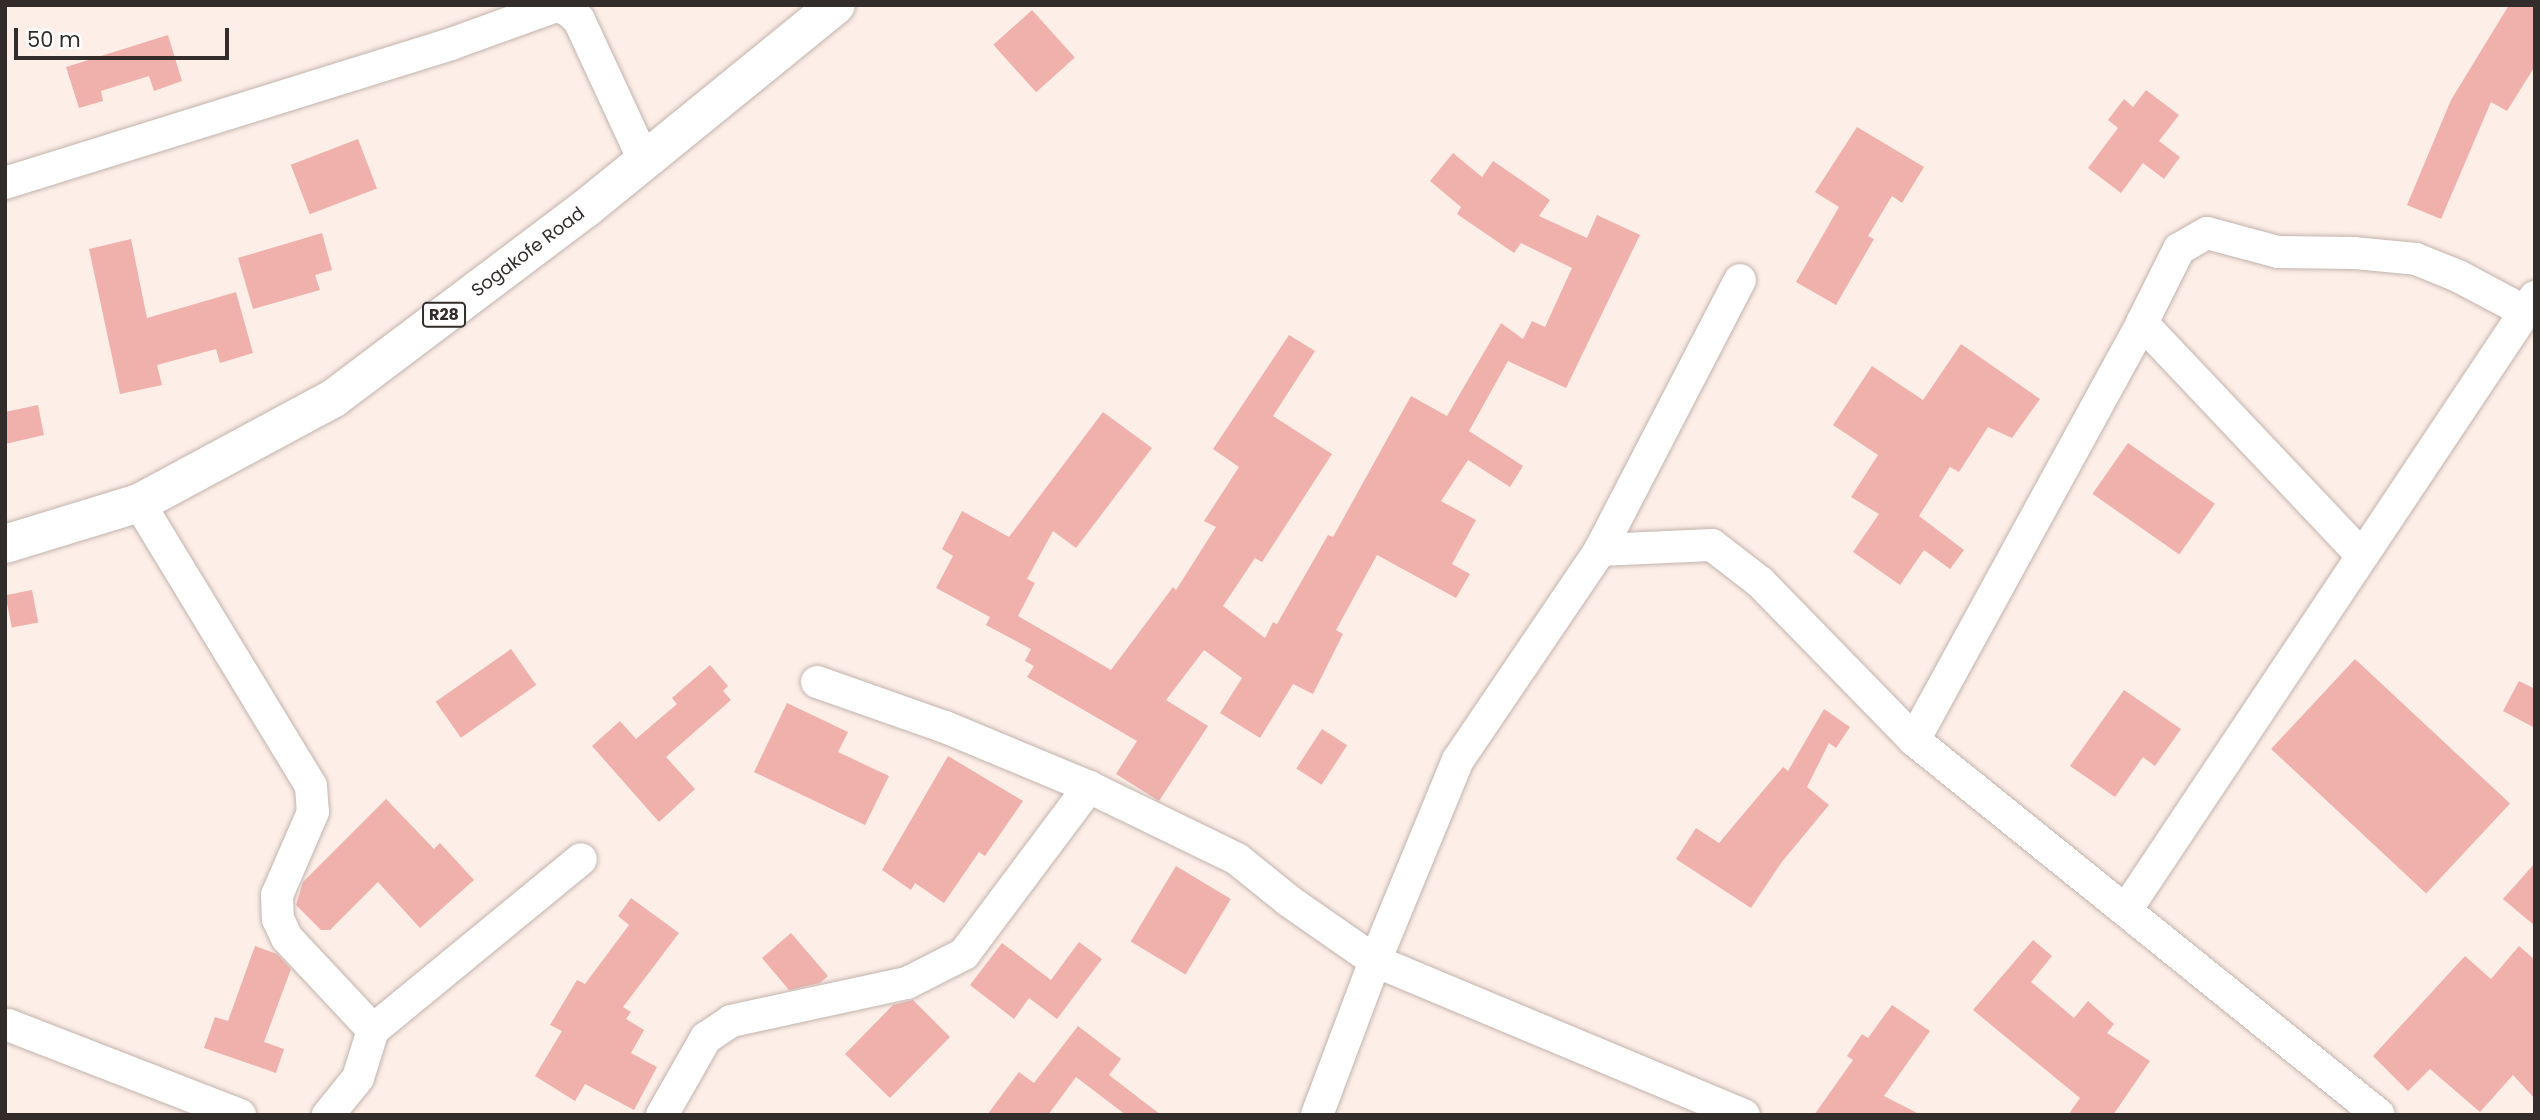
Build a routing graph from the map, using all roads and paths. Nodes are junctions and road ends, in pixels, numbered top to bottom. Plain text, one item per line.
1 (836, 5) edge
2 (644, 160) junction
3 (5, 183) edge
4 (1740, 280) dead end
5 (2530, 304) edge
6 (2142, 323) junction
7 (139, 503) junction
8 (5, 544) edge
9 (1600, 550) junction
10 (2362, 556) junction
11 (817, 682) dead end
12 (1914, 740) junction
13 (1089, 787) junction
14 (581, 859) dead end
15 (2126, 910) junction
16 (1376, 961) junction
17 (8, 1025) dead end
18 (373, 1030) junction
19 (240, 1115) edge
20 (327, 1115) edge
21 (662, 1115) edge
22 (1317, 1115) edge
23 (1744, 1115) edge
24 (2379, 1115) edge

1 - 2 main road, Sogakofe Road / R28
2 - 3 street
2 - 7 main road, Sogakofe Road / R28
4 - 9 street
5 - 6 street
5 - 10 street
6 - 10 street
6 - 12 street
7 - 8 main road, Sogakofe Road / R28
7 - 18 street
9 - 12 street
9 - 16 street
10 - 15 street
11 - 13 street
12 - 15 street
13 - 16 street
13 - 21 street
14 - 18 street
15 - 24 street
16 - 22 street
16 - 23 street
17 - 19 street
18 - 20 street

